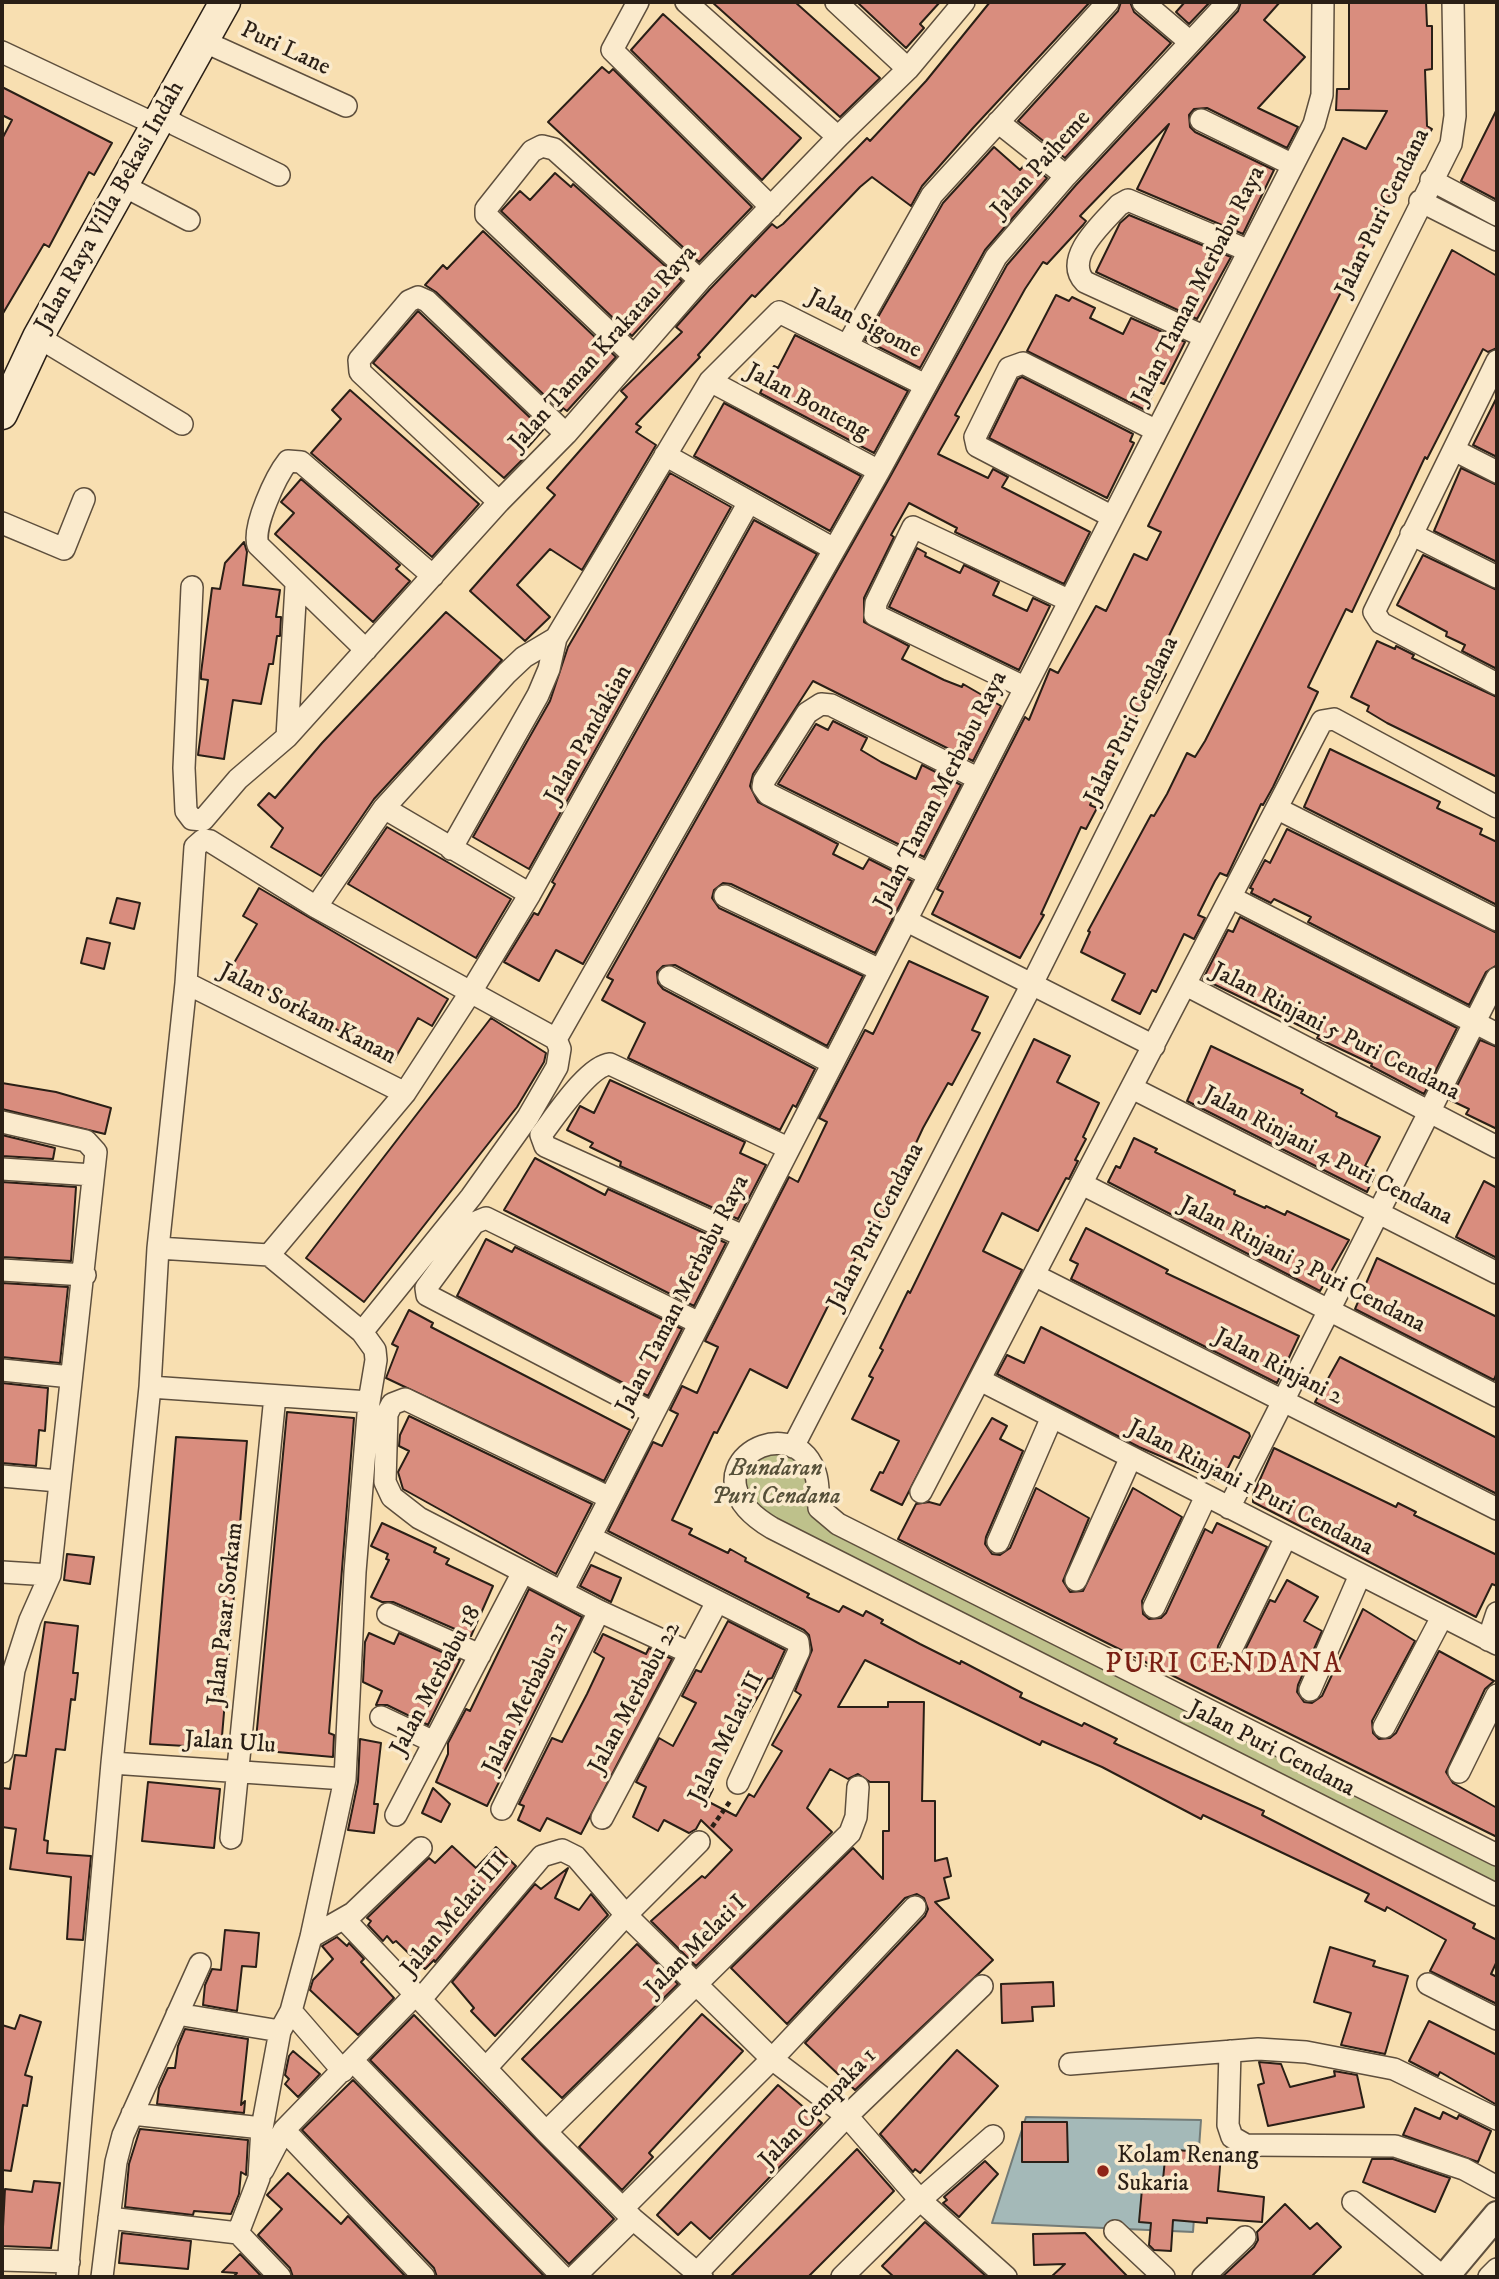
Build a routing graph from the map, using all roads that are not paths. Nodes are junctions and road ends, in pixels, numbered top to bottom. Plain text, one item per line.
1 (225, 2) edge
2 (686, 2) edge
3 (836, 2) edge
4 (964, 2) edge
5 (1108, 2) edge
6 (1143, 2) edge
7 (1228, 2) edge
8 (1323, 2) edge
9 (1453, 2) edge
10 (635, 7) edge
11 (203, 41) junction
12 (1190, 42) junction
13 (2, 52) edge
14 (908, 69) junction
15 (345, 106) dead end
16 (159, 120) junction
17 (1201, 120) dead end
18 (998, 122) junction
19 (838, 137) junction
20 (1291, 164) junction
21 (279, 176) dead end
22 (1066, 176) junction
23 (1431, 180) junction
24 (124, 186) junction
25 (1420, 201) junction
26 (771, 207) junction
27 (1497, 215) edge
28 (189, 220) dead end
29 (1497, 240) edge
30 (1247, 250) junction
31 (700, 280) junction
32 (1203, 336) junction
33 (38, 337) junction
34 (847, 346) junction
35 (634, 356) junction
36 (1497, 362) edge
37 (710, 381) junction
38 (925, 385) junction
39 (2, 414) edge
40 (182, 424) dead end
41 (1156, 430) junction
42 (566, 434) junction
43 (1454, 450) junction
44 (664, 455) junction
45 (879, 471) junction
46 (1497, 472) edge
47 (84, 499) dead end
48 (499, 502) junction
49 (749, 502) junction
50 (1111, 516) junction
51 (2, 523) edge
52 (1411, 534) junction
53 (834, 550) junction
54 (433, 576) junction
55 (1497, 577) edge
56 (296, 585) junction
57 (192, 586) dead end
58 (1068, 600) junction
59 (556, 638) junction
60 (366, 650) junction
61 (1497, 684) edge
62 (1024, 687) junction
63 (287, 737) junction
64 (977, 778) junction
65 (1497, 807) edge
66 (384, 808) junction
67 (1278, 809) junction
68 (451, 849) junction
69 (928, 874) junction
70 (530, 894) junction
71 (725, 896) dead end
72 (1232, 898) junction
73 (316, 907) junction
74 (905, 920) junction
75 (1497, 920) edge
76 (880, 970) junction
77 (668, 977) dead end
78 (1497, 978) edge
79 (186, 983) junction
80 (1032, 984) junction
81 (1186, 985) junction
82 (472, 990) junction
83 (1475, 1022) junction
84 (1497, 1034) edge
85 (556, 1039) junction
86 (1154, 1046) junction
87 (832, 1063) junction
88 (1132, 1088) junction
89 (405, 1093) junction
90 (1429, 1112) junction
91 (2, 1122) edge
92 (1497, 1147) edge
93 (789, 1148) junction
94 (2, 1169) edge
95 (93, 1175) junction
96 (1082, 1184) junction
97 (1379, 1212) junction
98 (743, 1236) junction
99 (158, 1248) junction
100 (269, 1255) junction
101 (2, 1270) edge
102 (1497, 1273) edge
103 (85, 1275) junction
104 (1034, 1275) junction
105 (1329, 1310) junction
106 (699, 1323) junction
107 (362, 1332) junction
108 (2, 1370) edge
109 (71, 1377) junction
110 (980, 1380) junction
111 (150, 1387) junction
112 (275, 1395) junction
113 (1497, 1396) edge
114 (1283, 1401) junction
115 (369, 1402) junction
116 (653, 1413) junction
117 (1052, 1417) junction
118 (793, 1447) junction
119 (1131, 1457) junction
120 (2, 1476) edge
121 (58, 1481) junction
122 (921, 1492) dead end
123 (1206, 1496) junction
124 (610, 1498) junction
125 (1229, 1508) junction
126 (1497, 1508) edge
127 (1286, 1537) junction
128 (590, 1538) junction
129 (999, 1542) dead end
130 (2, 1572) edge
131 (523, 1572) junction
132 (50, 1575) junction
133 (1360, 1575) junction
134 (1076, 1580) dead end
135 (562, 1592) junction
136 (717, 1602) junction
137 (1154, 1607) dead end
138 (599, 1611) junction
139 (1497, 1613) edge
140 (388, 1614) dead end
141 (1442, 1617) junction
142 (1492, 1642) edge
143 (1230, 1652) dead end
144 (690, 1653) junction
145 (480, 1656) junction
146 (8, 1670) edge
147 (1310, 1690) dead end
148 (1497, 1695) edge
149 (381, 1717) dead end
150 (1384, 1727) dead end
151 (1258, 1736) junction
152 (434, 1742) junction
153 (2, 1752) edge
154 (112, 1763) junction
155 (1243, 1764) junction
156 (238, 1770) junction
157 (1459, 1772) dead end
158 (345, 1779) junction
159 (738, 1783) road end
160 (858, 1787) dead end
161 (502, 1809) dead end
162 (396, 1815) dead end
163 (602, 1818) dead end
164 (231, 1838) dead end
165 (699, 1842) road end
166 (1477, 1845) junction
167 (421, 1848) dead end
168 (1497, 1856) edge
169 (1461, 1877) junction
170 (1497, 1895) edge
171 (915, 1907) dead end
172 (626, 1915) junction
173 (344, 1919) junction
174 (311, 1937) junction
175 (200, 1965) dead end
176 (697, 1984) junction
177 (1428, 1984) dead end
178 (982, 1986) dead end
179 (417, 1998) junction
180 (291, 2011) junction
181 (177, 2014) junction
182 (1497, 2019) edge
183 (280, 2031) junction
184 (1230, 2051) junction
185 (772, 2059) junction
186 (1070, 2064) dead end
187 (347, 2066) junction
188 (486, 2068) junction
189 (132, 2114) junction
190 (847, 2116) junction
191 (1497, 2119) edge
192 (262, 2127) junction
193 (284, 2130) junction
194 (547, 2132) junction
195 (993, 2136) dead end
196 (259, 2178) junction
197 (1497, 2187) edge
198 (920, 2200) junction
199 (1353, 2202) dead end
200 (629, 2213) junction
201 (1497, 2215) edge
202 (109, 2218) junction
203 (1115, 2231) dead end
204 (238, 2233) junction
205 (1245, 2237) dead end
206 (2, 2260) edge
207 (1497, 2269) edge
208 (68, 2270) edge
209 (852, 2274) edge
210 (699, 2275) edge
211 (102, 2277) edge
212 (280, 2277) edge
213 (422, 2277) edge
214 (564, 2277) edge
215 (574, 2277) edge
216 (1006, 2277) edge
217 (1164, 2277) edge
218 (1203, 2277) edge
219 (1444, 2277) edge
220 (1489, 2277) edge

1 - 11 main road, Jalan Raya Villa Bekasi Indah
2 - 19 street
3 - 14 street
4 - 14 street, Jalan Taman Krakatau Raya
5 - 18 street
6 - 12 street
7 - 12 street, Jalan Paiheme
8 - 20 street, Jalan Taman Merbabu Raya
9 - 23 street, Jalan Puri Cendana
10 - 26 street
11 - 15 street, Puri Lane
11 - 16 main road, Jalan Raya Villa Bekasi Indah
12 - 22 street, Jalan Paiheme
13 - 16 street
14 - 19 street, Jalan Taman Krakatau Raya
16 - 21 street
16 - 24 main road, Jalan Raya Villa Bekasi Indah
17 - 20 street
18 - 22 street
18 - 34 street
19 - 26 street, Jalan Taman Krakatau Raya
20 - 30 street, Jalan Taman Merbabu Raya
22 - 38 street, Jalan Paiheme
23 - 25 street, Jalan Puri Cendana
23 - 27 street
24 - 28 street
24 - 33 main road, Jalan Raya Villa Bekasi Indah
25 - 29 street
25 - 80 street, Jalan Puri Cendana
26 - 31 street, Jalan Taman Krakatau Raya
30 - 32 street, Jalan Taman Merbabu Raya
30 - 32 street
31 - 35 street, Jalan Taman Krakatau Raya
31 - 35 street
32 - 41 street, Jalan Taman Merbabu Raya
33 - 39 main road, Jalan Raya Villa Bekasi Indah
33 - 40 street
34 - 37 street, Jalan Sigome
34 - 38 street, Jalan Sigome
35 - 42 street, Jalan Taman Krakatau Raya
36 - 43 street
37 - 44 street
37 - 45 street, Jalan Bonteng
38 - 45 street, Jalan Paiheme
41 - 50 street, Jalan Taman Merbabu Raya
41 - 50 street
42 - 48 street, Jalan Taman Krakatau Raya
42 - 48 street
43 - 46 street
43 - 52 street
44 - 49 street
44 - 59 street
45 - 53 street, Jalan Paiheme
47 - 51 street
48 - 54 street, Jalan Taman Krakatau Raya
49 - 53 street
49 - 70 street, Jalan Pandakian
50 - 58 street, Jalan Taman Merbabu Raya
52 - 55 street
52 - 61 street
53 - 85 street, Jalan Paiheme
54 - 56 street
54 - 60 street, Jalan Taman Krakatau Raya
56 - 60 street
56 - 63 street
57 - 63 street, Jalan Taman Krakatau Raya
58 - 62 street, Jalan Taman Merbabu Raya
58 - 62 street
59 - 66 street
59 - 68 street
60 - 63 street, Jalan Taman Krakatau Raya
62 - 64 street, Jalan Taman Merbabu Raya
64 - 69 street, Jalan Taman Merbabu Raya
64 - 69 street
65 - 67 street
66 - 68 street
66 - 73 street
67 - 72 street
67 - 75 street
68 - 70 street
69 - 74 street, Jalan Taman Merbabu Raya
70 - 82 street, Jalan Pandakian
71 - 76 street
72 - 81 street
72 - 83 street
73 - 79 street
73 - 82 street
74 - 76 street, Jalan Taman Merbabu Raya
74 - 80 street
76 - 87 street, Jalan Taman Merbabu Raya
77 - 87 street
78 - 83 street
79 - 89 street, Jalan Sorkam Kanan
79 - 99 street
80 - 86 street
80 - 118 street, Jalan Puri Cendana
81 - 86 street
81 - 90 street, Jalan Rinjani 5 Puri Cendana
82 - 85 street
82 - 89 street, Jalan Pandakian
83 - 84 street
83 - 90 street
85 - 107 street
86 - 88 street
87 - 93 street, Jalan Taman Merbabu Raya
88 - 96 street
88 - 97 street, Jalan Rinjani 4 Puri Cendana
89 - 100 street, Jalan Pandakian
90 - 92 street, Jalan Rinjani 5 Puri Cendana
90 - 97 street
91 - 95 street
93 - 98 street, Jalan Taman Merbabu Raya
93 - 98 street
94 - 95 street
95 - 103 street
96 - 104 street
96 - 105 street, Jalan Rinjani 3 Puri Cendana
97 - 102 street, Jalan Rinjani 4 Puri Cendana
97 - 105 street
98 - 106 street, Jalan Taman Merbabu Raya
99 - 100 street
99 - 111 street
100 - 107 street
101 - 103 street
103 - 109 street
104 - 110 street
104 - 114 street, Jalan Rinjani 2
105 - 113 street, Jalan Rinjani 3 Puri Cendana
105 - 114 street
106 - 116 street, Jalan Taman Merbabu Raya
106 - 116 street
107 - 115 street
108 - 109 street
109 - 121 street
110 - 117 street, Jalan Rinjani 1 Puri Cendana
110 - 122 street
111 - 112 street
111 - 154 street
112 - 115 street
112 - 156 street, Jalan Pasar Sorkam
114 - 125 street
114 - 126 street, Jalan Rinjani 2
115 - 158 street
116 - 124 street, Jalan Taman Merbabu Raya
117 - 119 street, Jalan Rinjani 1 Puri Cendana
117 - 129 street
118 - 151 street, Jalan Puri Cendana
118 - 155 street, Jalan Puri Cendana
119 - 123 street, Jalan Rinjani 1 Puri Cendana
119 - 134 street
120 - 121 street
121 - 132 street
123 - 125 street, Jalan Rinjani 1 Puri Cendana
123 - 137 street
124 - 128 street, Jalan Taman Merbabu Raya
124 - 131 street
125 - 127 street, Jalan Rinjani 1 Puri Cendana
127 - 133 street, Jalan Rinjani 1 Puri Cendana
127 - 143 street
128 - 135 street, Jalan Taman Merbabu Raya
128 - 136 street
130 - 132 street
131 - 135 street
131 - 145 street, Jalan Merbabu 18
132 - 146 street
133 - 141 street, Jalan Rinjani 1 Puri Cendana
133 - 147 street
135 - 138 street
136 - 144 street, Jalan Merbabu 22
136 - 159 street, Jalan Melati II
138 - 144 street
138 - 161 street, Jalan Merbabu 21
139 - 142 street
140 - 145 street
141 - 142 street, Jalan Rinjani 1 Puri Cendana
141 - 150 street
144 - 163 street, Jalan Merbabu 22
145 - 152 street, Jalan Merbabu 18
146 - 153 street
148 - 157 street
149 - 152 street
151 - 155 street
151 - 166 street, Jalan Puri Cendana
152 - 162 street, Jalan Merbabu 18
154 - 156 street, Jalan Ulu
154 - 208 street
155 - 169 street, Jalan Puri Cendana
156 - 158 street, Jalan Ulu
156 - 164 street, Jalan Pasar Sorkam
158 - 174 street
160 - 176 street, Jalan Melati I
165 - 172 street, Jalan Melati II
166 - 168 street, Jalan Puri Cendana
166 - 169 street
167 - 173 street
169 - 170 street, Jalan Puri Cendana
171 - 185 street
172 - 176 street
172 - 179 street, Jalan Melati III
172 - 188 street, Jalan Melati II
173 - 174 street
173 - 179 street, Jalan Melati III
174 - 180 street
175 - 181 street
176 - 185 street
176 - 194 street, Jalan Melati I
177 - 182 street
178 - 190 street, Jalan Cempaka 1
179 - 187 street
179 - 188 street
180 - 183 street
180 - 187 street
181 - 183 street
181 - 189 street
183 - 192 street
184 - 186 street
184 - 191 street
184 - 197 street
185 - 190 street
185 - 200 street
187 - 193 street
187 - 214 street
188 - 194 street
189 - 192 street
189 - 202 street
190 - 198 street
190 - 210 street, Jalan Cempaka 1
192 - 196 street
193 - 196 street
193 - 213 street
194 - 200 street
195 - 198 street
196 - 204 street
198 - 209 street
198 - 216 street
199 - 219 street
200 - 210 street
200 - 215 street
201 - 219 street
202 - 204 street
202 - 211 street
203 - 217 street
204 - 212 street
205 - 218 street
206 - 208 street
207 - 220 street

